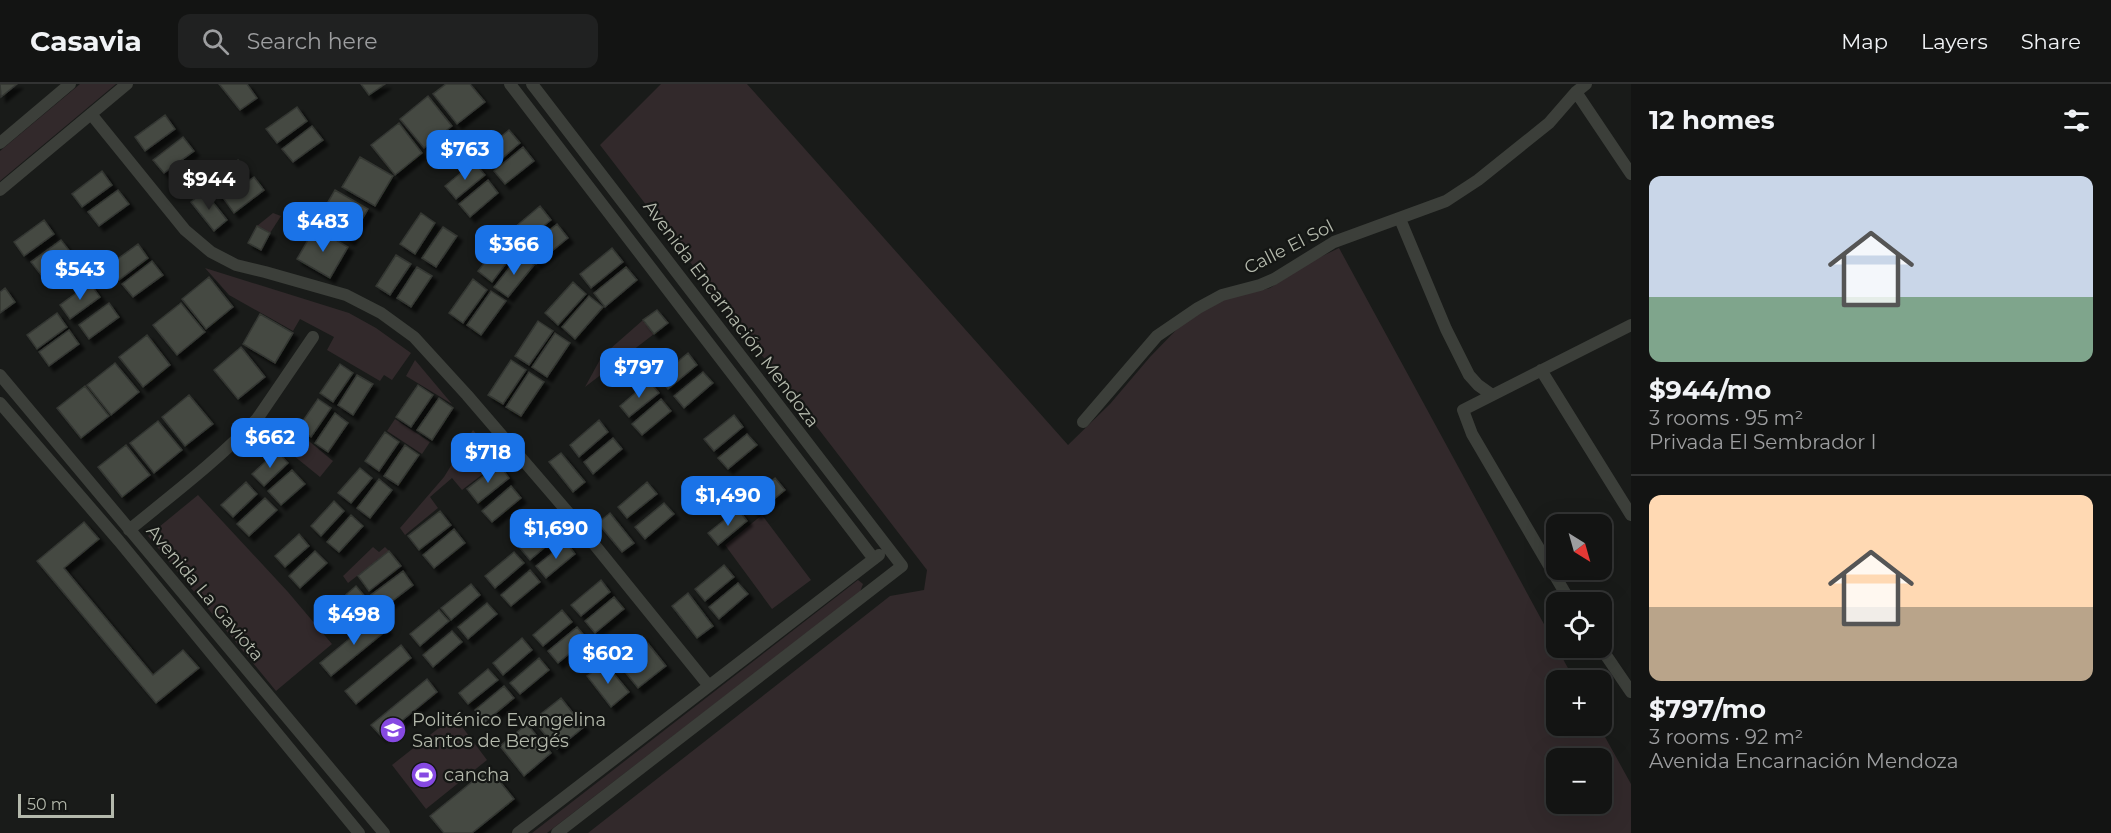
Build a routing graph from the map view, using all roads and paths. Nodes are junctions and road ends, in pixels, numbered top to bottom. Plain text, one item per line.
1 (70, 84) edge
2 (127, 84) edge
3 (510, 84) edge
4 (532, 84) edge
5 (1581, 88) edge
6 (91, 114) junction
7 (0, 143) edge
8 (1631, 174) edge
9 (0, 190) edge
10 (1400, 219) junction
11 (1629, 329) edge
12 (313, 337) dead end
13 (1541, 370) junction
14 (0, 375) edge
15 (1492, 395) junction
16 (0, 403) edge
17 (1083, 422) dead end
18 (1631, 515) edge
19 (129, 530) junction
20 (888, 548) junction
21 (874, 559) junction
22 (1565, 592) edge
23 (1608, 658) edge
24 (709, 686) junction
25 (1631, 692) edge
26 (359, 833) edge
27 (384, 833) edge
28 (518, 833) edge
29 (557, 833) edge

1 - 7 street
2 - 6 street
3 - 21 street, Avenida Encarnación Mendoza
4 - 20 street, Avenida Encarnación Mendoza
5 - 8 street
5 - 10 street, Calle El Sol
6 - 9 street
6 - 24 street
10 - 15 street
10 - 17 street, Calle El Sol
11 - 13 street
12 - 19 street
13 - 15 street
13 - 18 street
14 - 19 street, Avenida La Gaviota
15 - 22 street
16 - 26 street, Avenida La Gaviota
19 - 27 street, Avenida La Gaviota
20 - 21 street
20 - 29 street, Avenida Encarnación Mendoza
21 - 24 street
23 - 25 street
24 - 28 street

